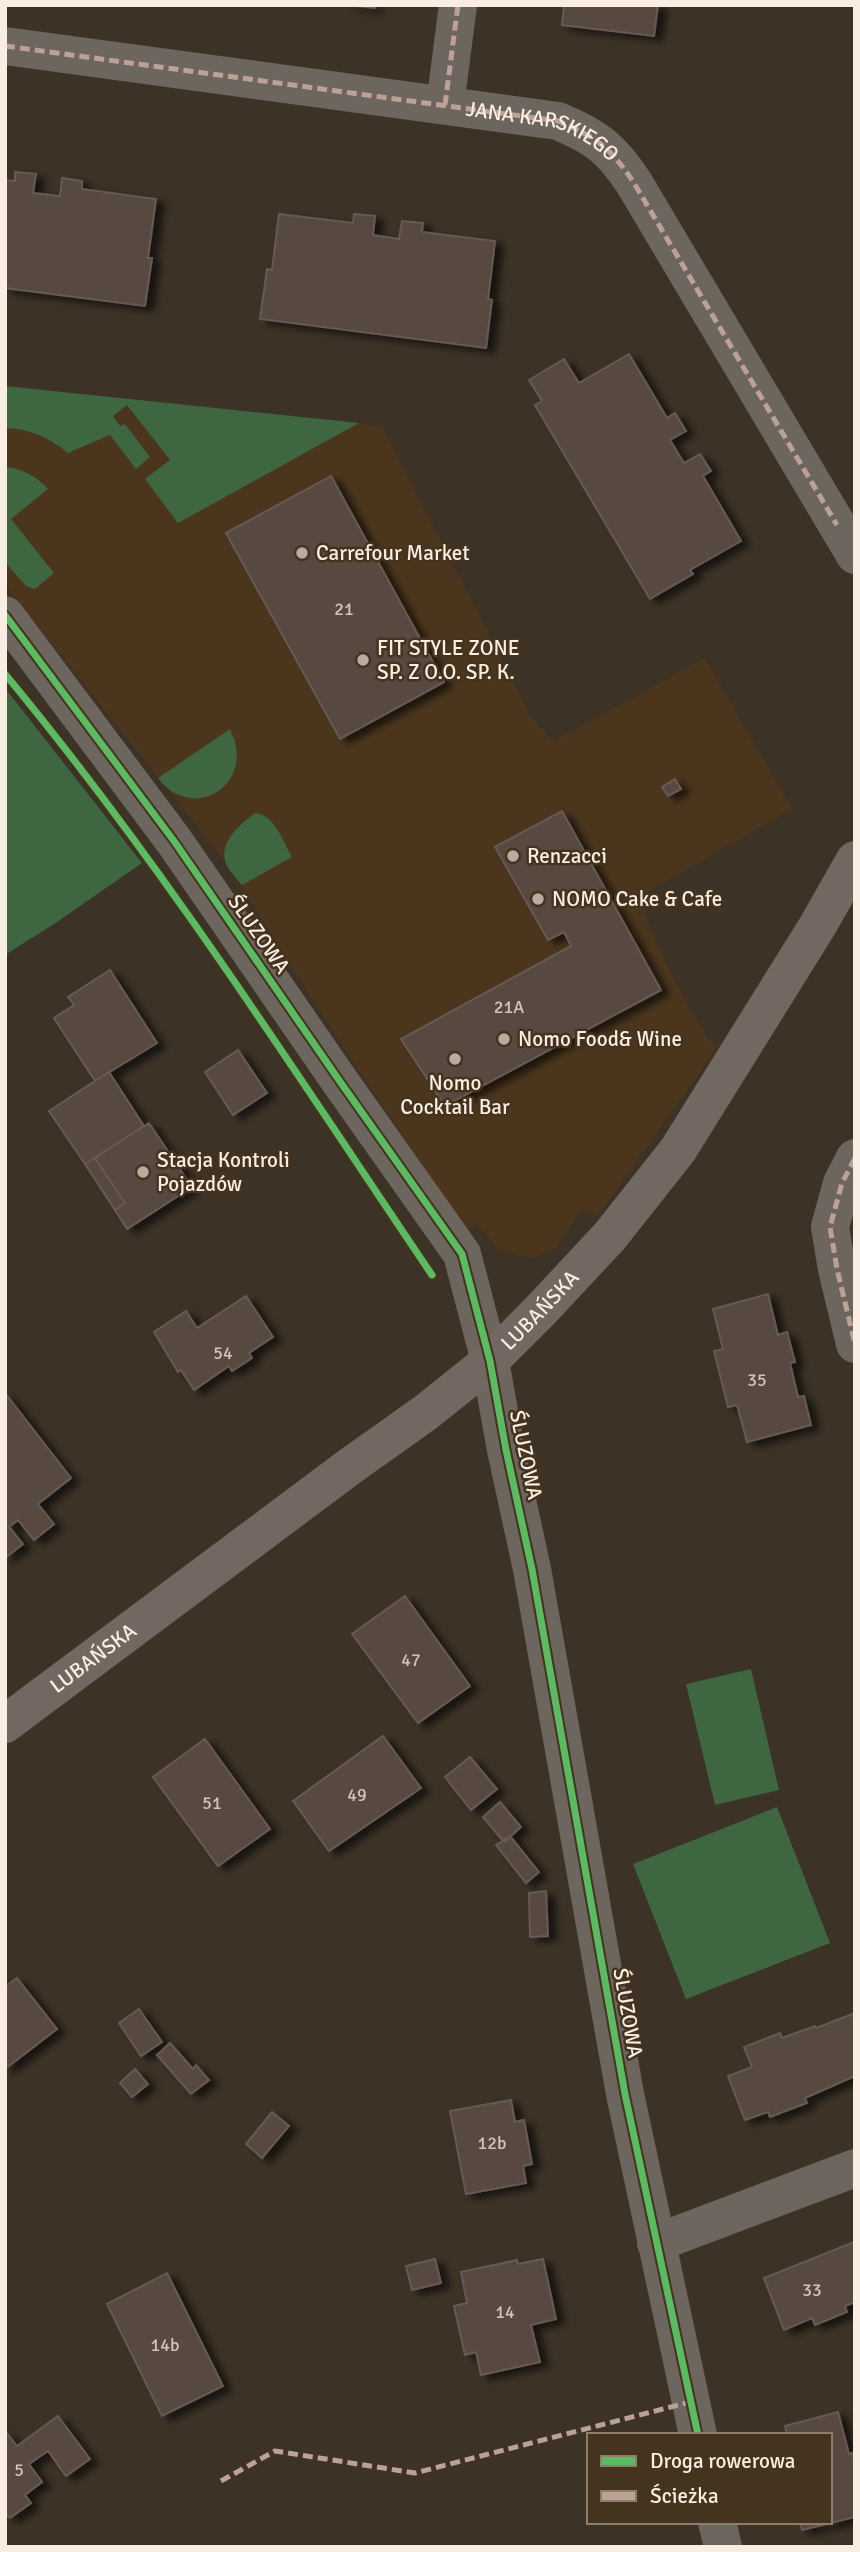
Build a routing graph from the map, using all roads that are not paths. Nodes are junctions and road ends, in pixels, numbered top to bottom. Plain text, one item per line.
1 (458, 5) edge
2 (5, 46) edge
3 (445, 105) junction
4 (855, 555) edge
5 (5, 615) edge
6 (855, 860) edge
7 (855, 1158) edge
8 (855, 1344) edge
9 (490, 1361) junction
10 (5, 1724) edge
11 (855, 2168) edge
12 (656, 2243) junction
13 (698, 2433) edge
14 (717, 2524) edge
15 (723, 2547) edge

1 - 3 street
2 - 3 street, JANA KARSKIEGO
3 - 4 street, JANA KARSKIEGO
5 - 9 street, ŚLUZOWA
6 - 9 street, LUBAŃSKA
7 - 8 street
9 - 10 street, LUBAŃSKA
9 - 12 street, ŚLUZOWA
11 - 12 street
12 - 13 street, ŚLUZOWA
14 - 15 street

